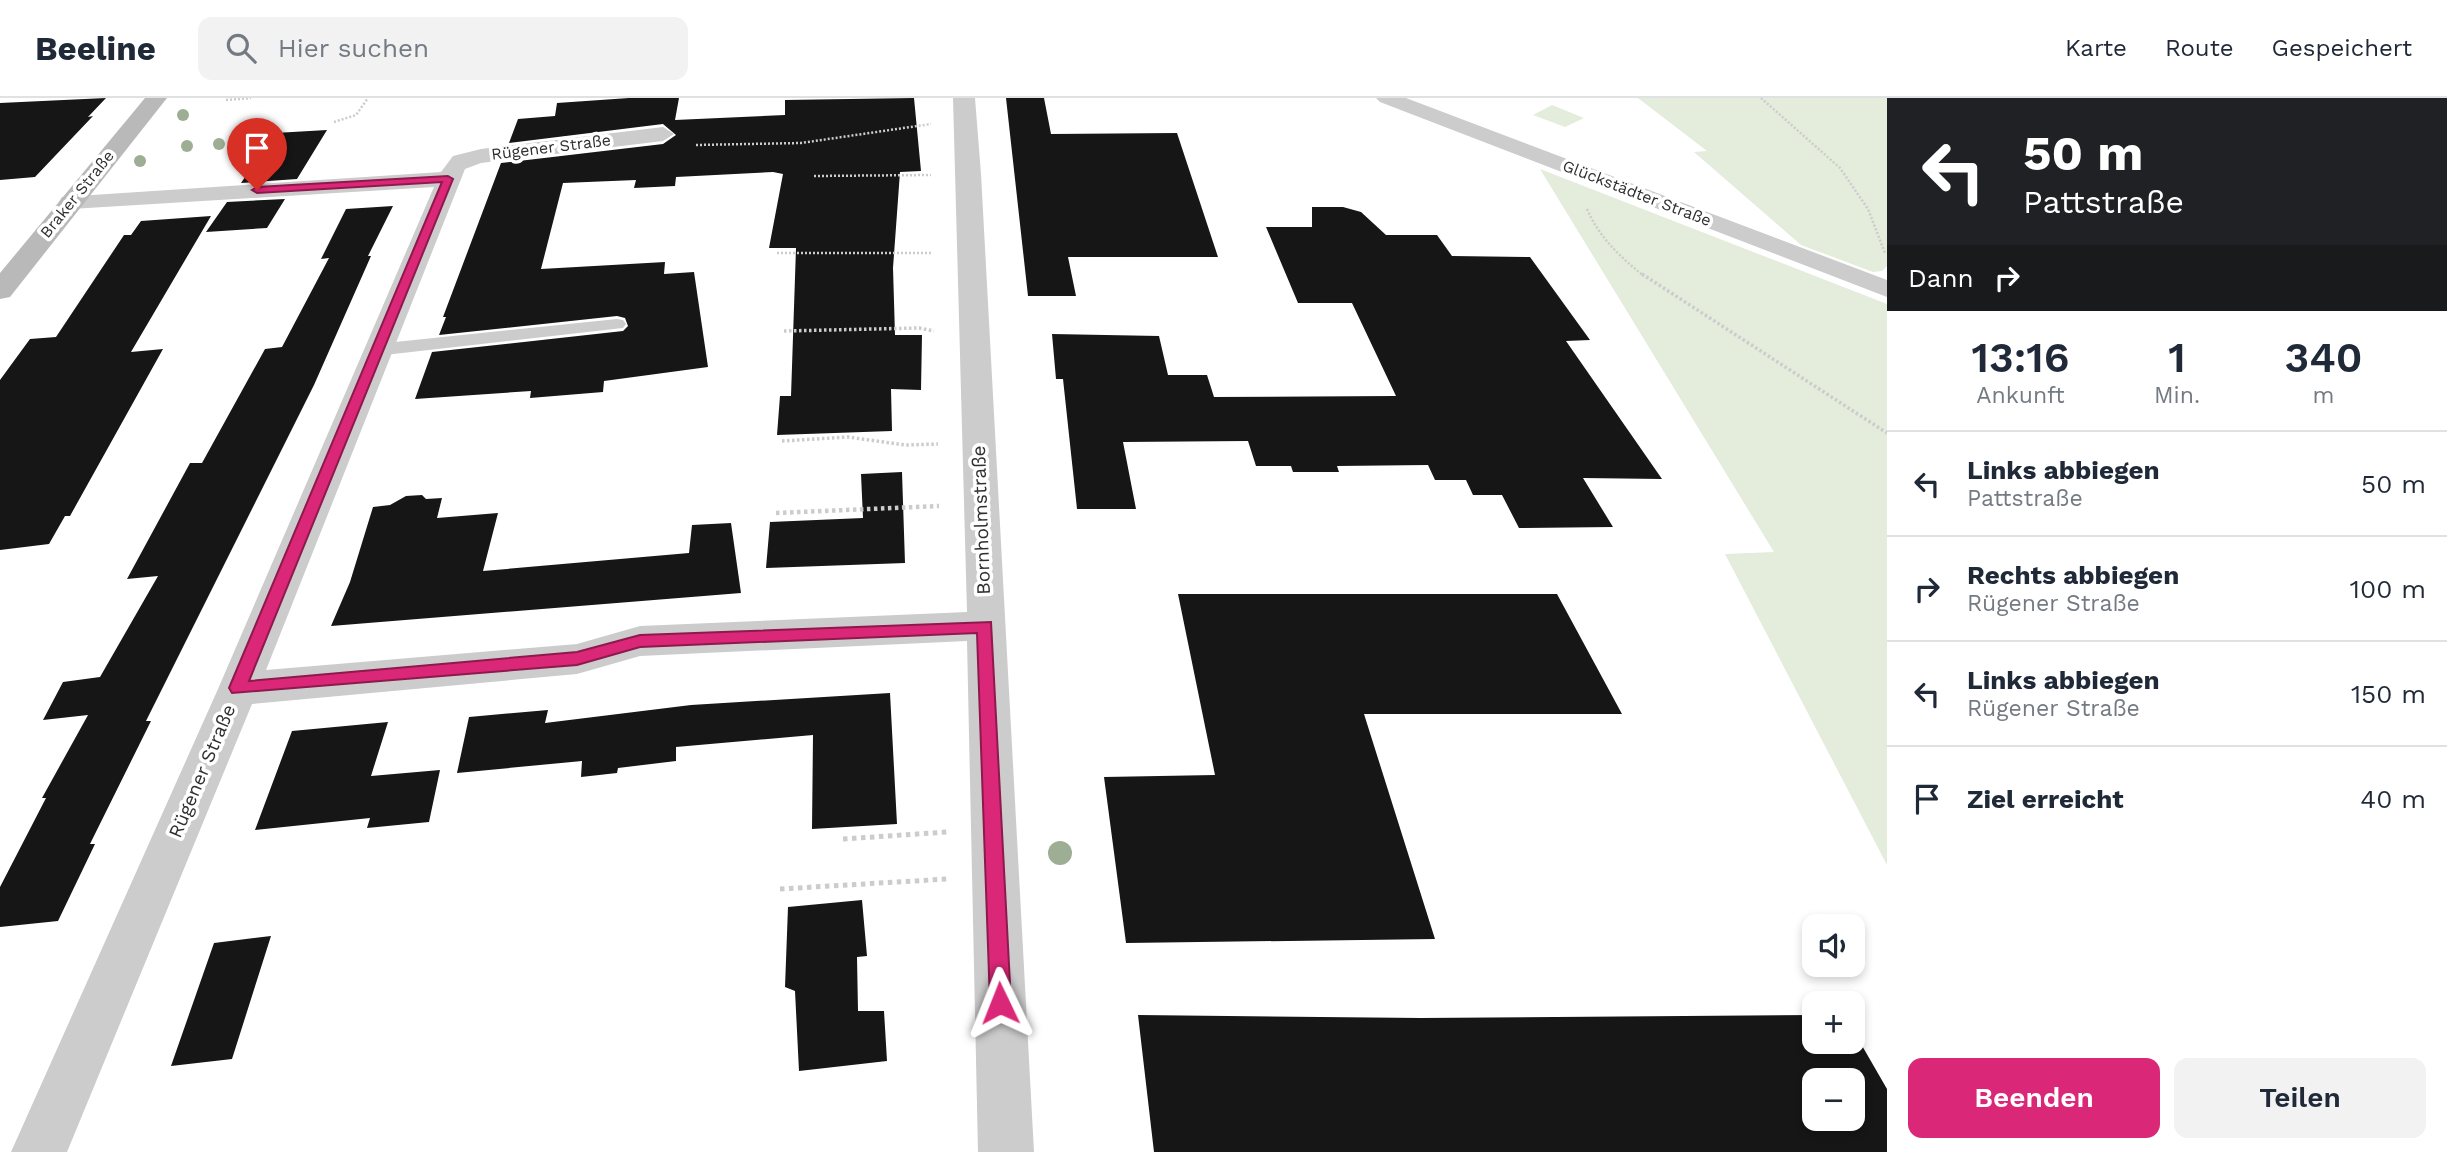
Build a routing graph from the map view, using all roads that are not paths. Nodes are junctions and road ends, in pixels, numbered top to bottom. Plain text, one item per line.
1 (156, 98) edge
2 (1387, 98) edge
3 (965, 109) edge
4 (663, 134) road end
5 (448, 179) junction
6 (71, 202) junction
7 (1887, 289) edge
8 (0, 291) edge
9 (617, 324) dead end
10 (376, 350) junction
11 (985, 626) junction
12 (238, 688) junction
13 (39, 1152) edge
14 (1006, 1152) edge

1 - 6 main road, Braker Straße
2 - 7 street, Glückstädter Straße
3 - 11 street, Bornholmstraße
4 - 5 street, Rügener Straße
5 - 6 street
5 - 10 street, Rügener Straße
6 - 8 main road, Braker Straße
9 - 10 lane
10 - 12 street, Rügener Straße
11 - 12 street
11 - 14 street, Bornholmstraße
12 - 13 street, Rügener Straße

